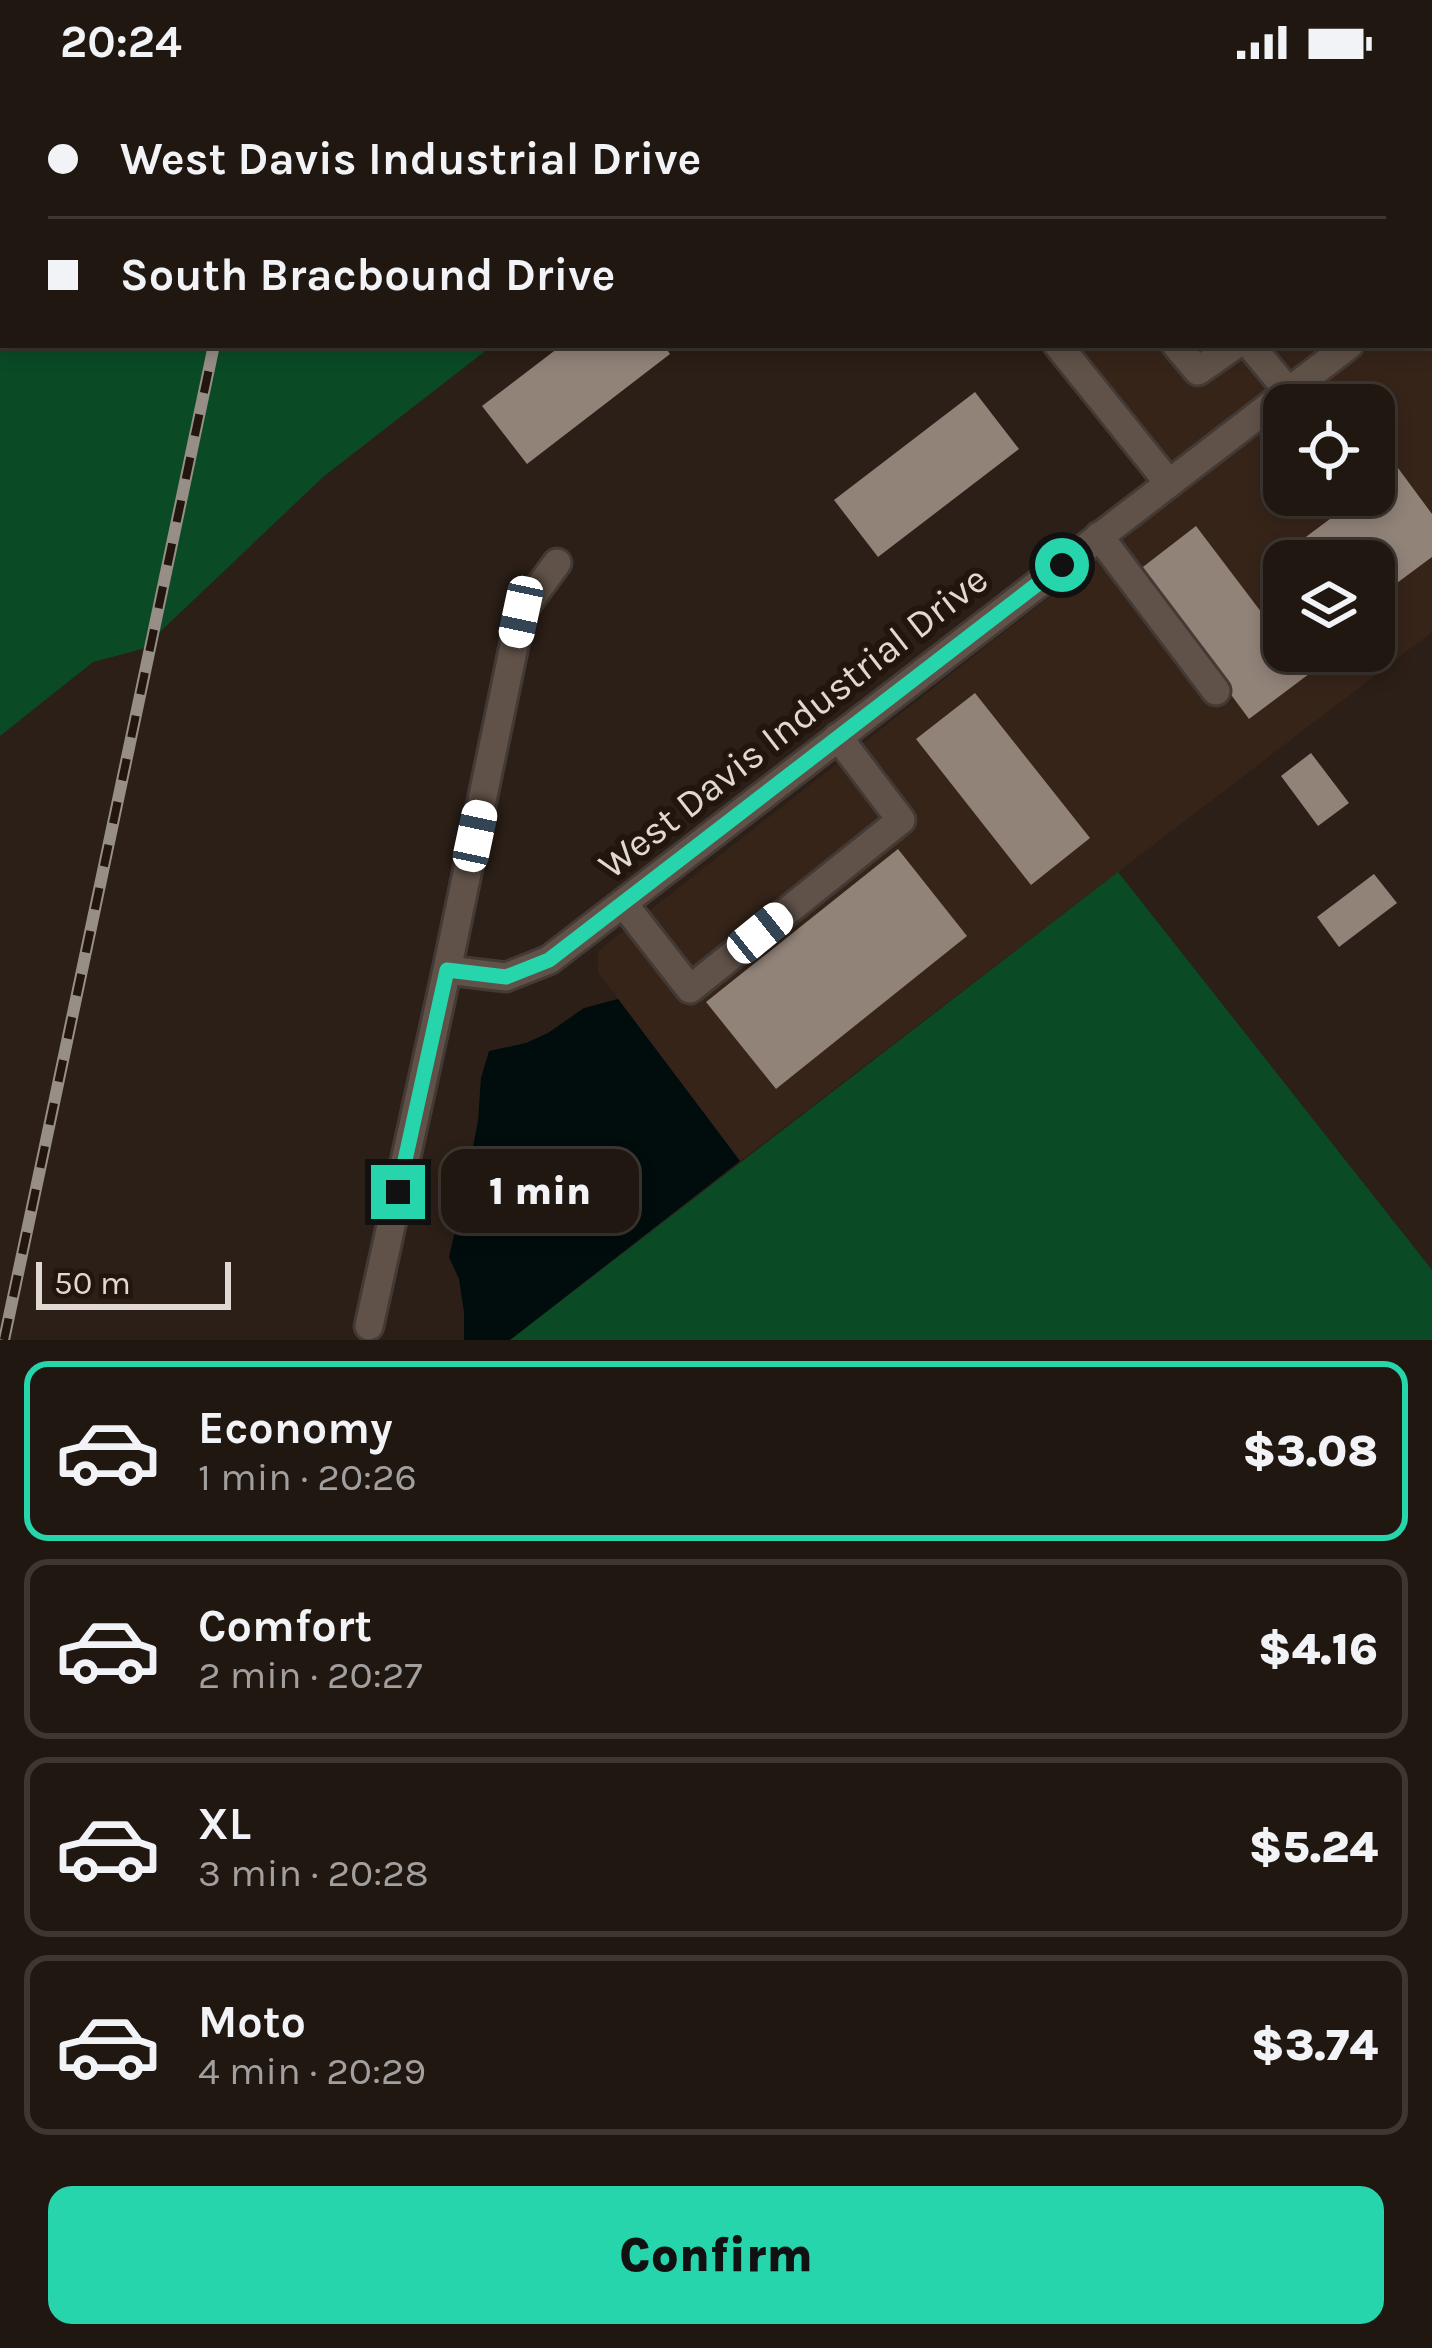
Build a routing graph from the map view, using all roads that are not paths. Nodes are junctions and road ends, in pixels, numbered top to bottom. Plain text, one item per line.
1 (1060, 348) edge
2 (1179, 348) edge
3 (1231, 348) edge
4 (1252, 348) edge
5 (1345, 348) edge
6 (1282, 384) edge
7 (1297, 384) edge
8 (1263, 410) edge
9 (1168, 482) junction
10 (1099, 536) junction
11 (557, 563) dead end
12 (1216, 691) dead end
13 (838, 737) junction
14 (622, 903) junction
15 (447, 970) junction
16 (369, 1325) dead end

1 - 9 street
2 - 3 street
4 - 6 street
5 - 7 street, West Davis Industrial Drive
8 - 9 street, West Davis Industrial Drive
9 - 10 street, West Davis Industrial Drive
10 - 12 street
10 - 13 street, West Davis Industrial Drive
11 - 15 street
13 - 14 street, West Davis Industrial Drive
13 - 14 street
14 - 15 street, West Davis Industrial Drive
15 - 16 street

